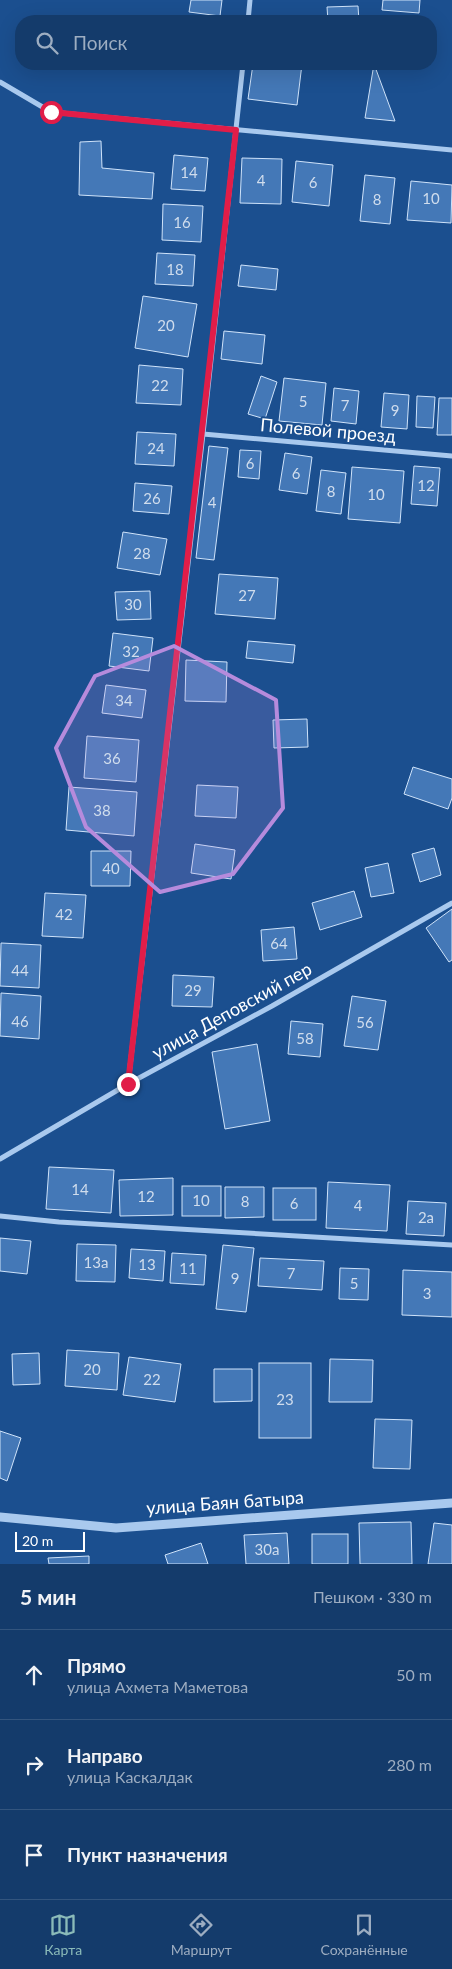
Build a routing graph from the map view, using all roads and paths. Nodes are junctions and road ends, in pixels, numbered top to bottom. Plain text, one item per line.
1 (250, 0) edge
2 (249, 15) edge
3 (242, 70) edge
4 (0, 82) edge
5 (236, 130) junction
6 (452, 150) edge
7 (203, 434) junction
8 (452, 456) edge
9 (452, 903) edge
10 (128, 1084) junction
11 (0, 1159) edge
12 (0, 1216) edge
13 (452, 1246) edge
14 (452, 1503) edge
15 (0, 1517) edge

1 - 2 street
3 - 5 street
4 - 5 street
5 - 6 street
5 - 7 street
7 - 8 street, Полевой проезд
7 - 10 street
9 - 10 street, улица Деповский пер
10 - 11 street, улица Деповский пер
12 - 13 street
14 - 15 street, улица Баян батыра

